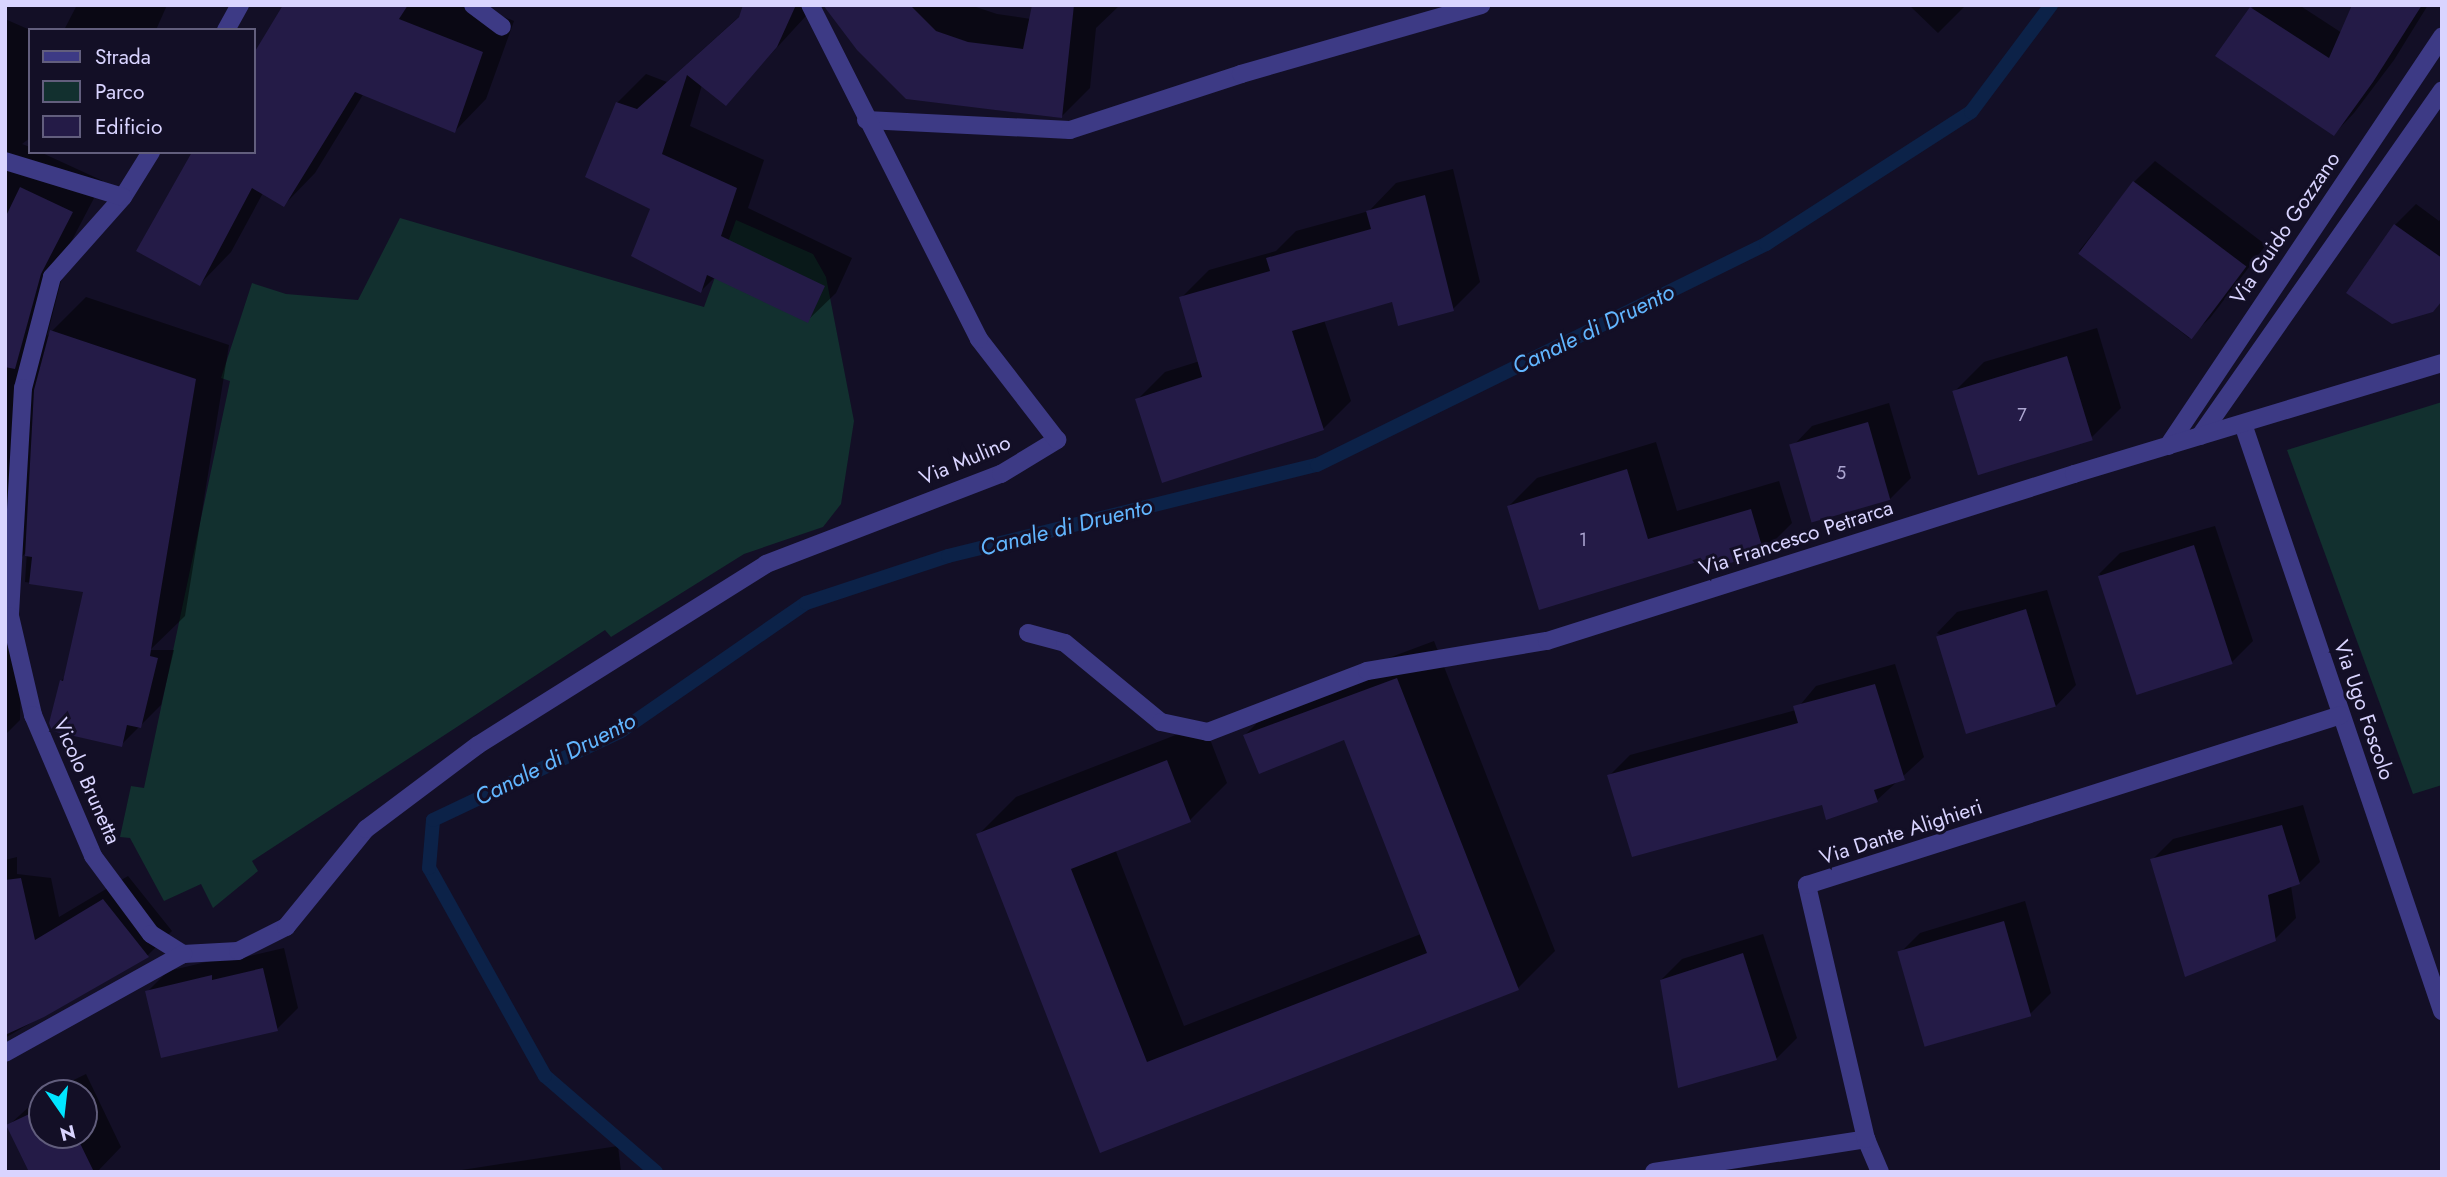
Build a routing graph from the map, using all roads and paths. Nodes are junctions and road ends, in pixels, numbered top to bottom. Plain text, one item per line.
1 (240, 5) edge
2 (473, 5) edge
3 (810, 5) edge
4 (1481, 5) edge
5 (502, 27) dead end
6 (227, 28) edge
7 (2442, 36) edge
8 (2442, 90) edge
9 (866, 120) junction
10 (150, 154) edge
11 (5, 161) edge
12 (123, 197) junction
13 (2442, 363) edge
14 (2243, 424) junction
15 (2200, 436) junction
16 (2168, 446) junction
17 (1028, 634) dead end
18 (2341, 715) junction
19 (183, 954) junction
20 (2442, 1011) edge
21 (5, 1053) edge
22 (1866, 1139) junction
23 (1654, 1172) edge
24 (1880, 1172) edge

1 - 6 street
2 - 5 street
3 - 9 street, Via Mulino
4 - 9 street
7 - 16 street, Via Guido Gozzano
8 - 15 street
9 - 19 street, Via Mulino
10 - 12 street, Vicolo Brunetta
11 - 12 street
12 - 19 street, Vicolo Brunetta
13 - 14 street, Via Francesco Petrarca
14 - 15 street, Via Francesco Petrarca
14 - 18 street, Via Ugo Foscolo
15 - 16 street, Via Francesco Petrarca
16 - 17 street, Via Francesco Petrarca
18 - 20 street, Via Ugo Foscolo
18 - 22 street, Via Dante Alighieri
19 - 21 street
22 - 23 street
22 - 24 street

